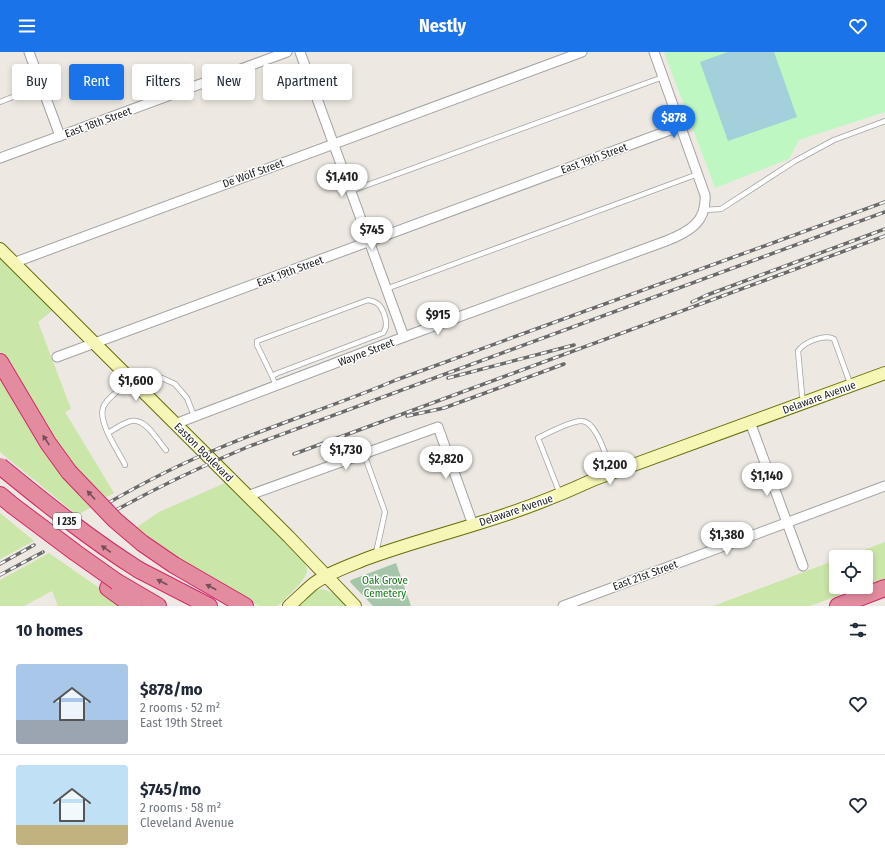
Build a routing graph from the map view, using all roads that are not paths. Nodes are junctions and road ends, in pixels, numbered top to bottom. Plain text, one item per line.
1 (29, 52) edge
2 (287, 52) edge
3 (300, 52) edge
4 (582, 52) edge
5 (654, 52) edge
6 (34, 64) edge
7 (663, 77) junction
8 (12, 97) edge
9 (47, 100) edge
10 (0, 102) edge
11 (885, 121) edge
12 (681, 126) junction
13 (60, 136) junction
14 (333, 144) junction
15 (0, 158) edge
16 (698, 174) junction
17 (350, 191) junction
18 (704, 210) junction
19 (369, 241) junction
20 (0, 250) edge
21 (13, 263) junction
22 (386, 289) junction
23 (404, 337) junction
24 (94, 343) junction
25 (56, 357) dead end
26 (0, 362) edge
27 (885, 373) edge
28 (272, 376) junction
29 (133, 382) junction
30 (276, 386) junction
31 (851, 386) junction
32 (804, 402) junction
33 (194, 416) junction
34 (750, 422) junction
35 (174, 424) junction
36 (108, 433) junction
37 (166, 450) dead end
38 (364, 454) junction
39 (125, 465) dead end
40 (0, 466) edge
41 (612, 472) junction
42 (885, 486) edge
43 (560, 495) junction
44 (247, 496) junction
45 (6, 500) edge
46 (788, 522) junction
47 (473, 525) junction
48 (376, 556) junction
49 (803, 566) dead end
50 (326, 577) junction
51 (113, 585) junction
52 (885, 588) edge
53 (133, 606) edge
54 (158, 606) edge
55 (209, 606) edge
56 (245, 606) edge
57 (289, 606) edge
58 (355, 606) edge
59 (563, 606) edge
60 (838, 606) edge

1 - 6 street
2 - 13 street, East 18th Street
3 - 14 street
4 - 14 street, De Wolf Street
5 - 7 street
7 - 12 street
7 - 17 lane
8 - 10 lane
9 - 13 street
11 - 18 lane
12 - 16 street
12 - 19 street, East 19th Street
13 - 15 street, East 18th Street
14 - 17 street
14 - 21 street, De Wolf Street
16 - 18 street
16 - 22 lane
17 - 19 street
18 - 23 street, Wayne Street
19 - 22 street
19 - 24 street, East 19th Street
20 - 21 main road, Easton Boulevard
21 - 24 main road, Easton Boulevard
22 - 23 street
23 - 30 street, Wayne Street
24 - 25 street, East 19th Street
24 - 29 main road, Easton Boulevard
56 -> 26 highway, bridge
27 - 31 main road, Delaware Avenue
28 - 28 lane
28 - 30 lane
29 - 33 lane
29 - 35 main road, Easton Boulevard
29 - 36 lane
30 - 33 street, Wayne Street
31 - 32 main road, Delaware Avenue
31 - 32 lane
32 - 34 main road, Delaware Avenue
33 - 35 street, Wayne Street
34 - 41 main road, Delaware Avenue
34 - 46 street
35 - 44 main road, Easton Boulevard
36 - 37 lane
36 - 39 lane
38 - 44 street
38 - 47 street
38 - 48 lane
55 -> 40 highway, I 235, bridge
41 - 43 main road, Delaware Avenue
41 - 43 lane
42 - 46 street, East 21st Street
43 - 47 main road, Delaware Avenue
44 - 50 main road, Easton Boulevard
45 - 51 highway, bridge
46 - 49 street
46 - 59 street, East 21st Street
47 - 48 main road, Delaware Avenue
48 - 50 main road, Delaware Avenue
50 - 57 main road
50 - 58 main road, Easton Boulevard
51 - 53 highway
51 - 54 highway
52 - 60 highway

